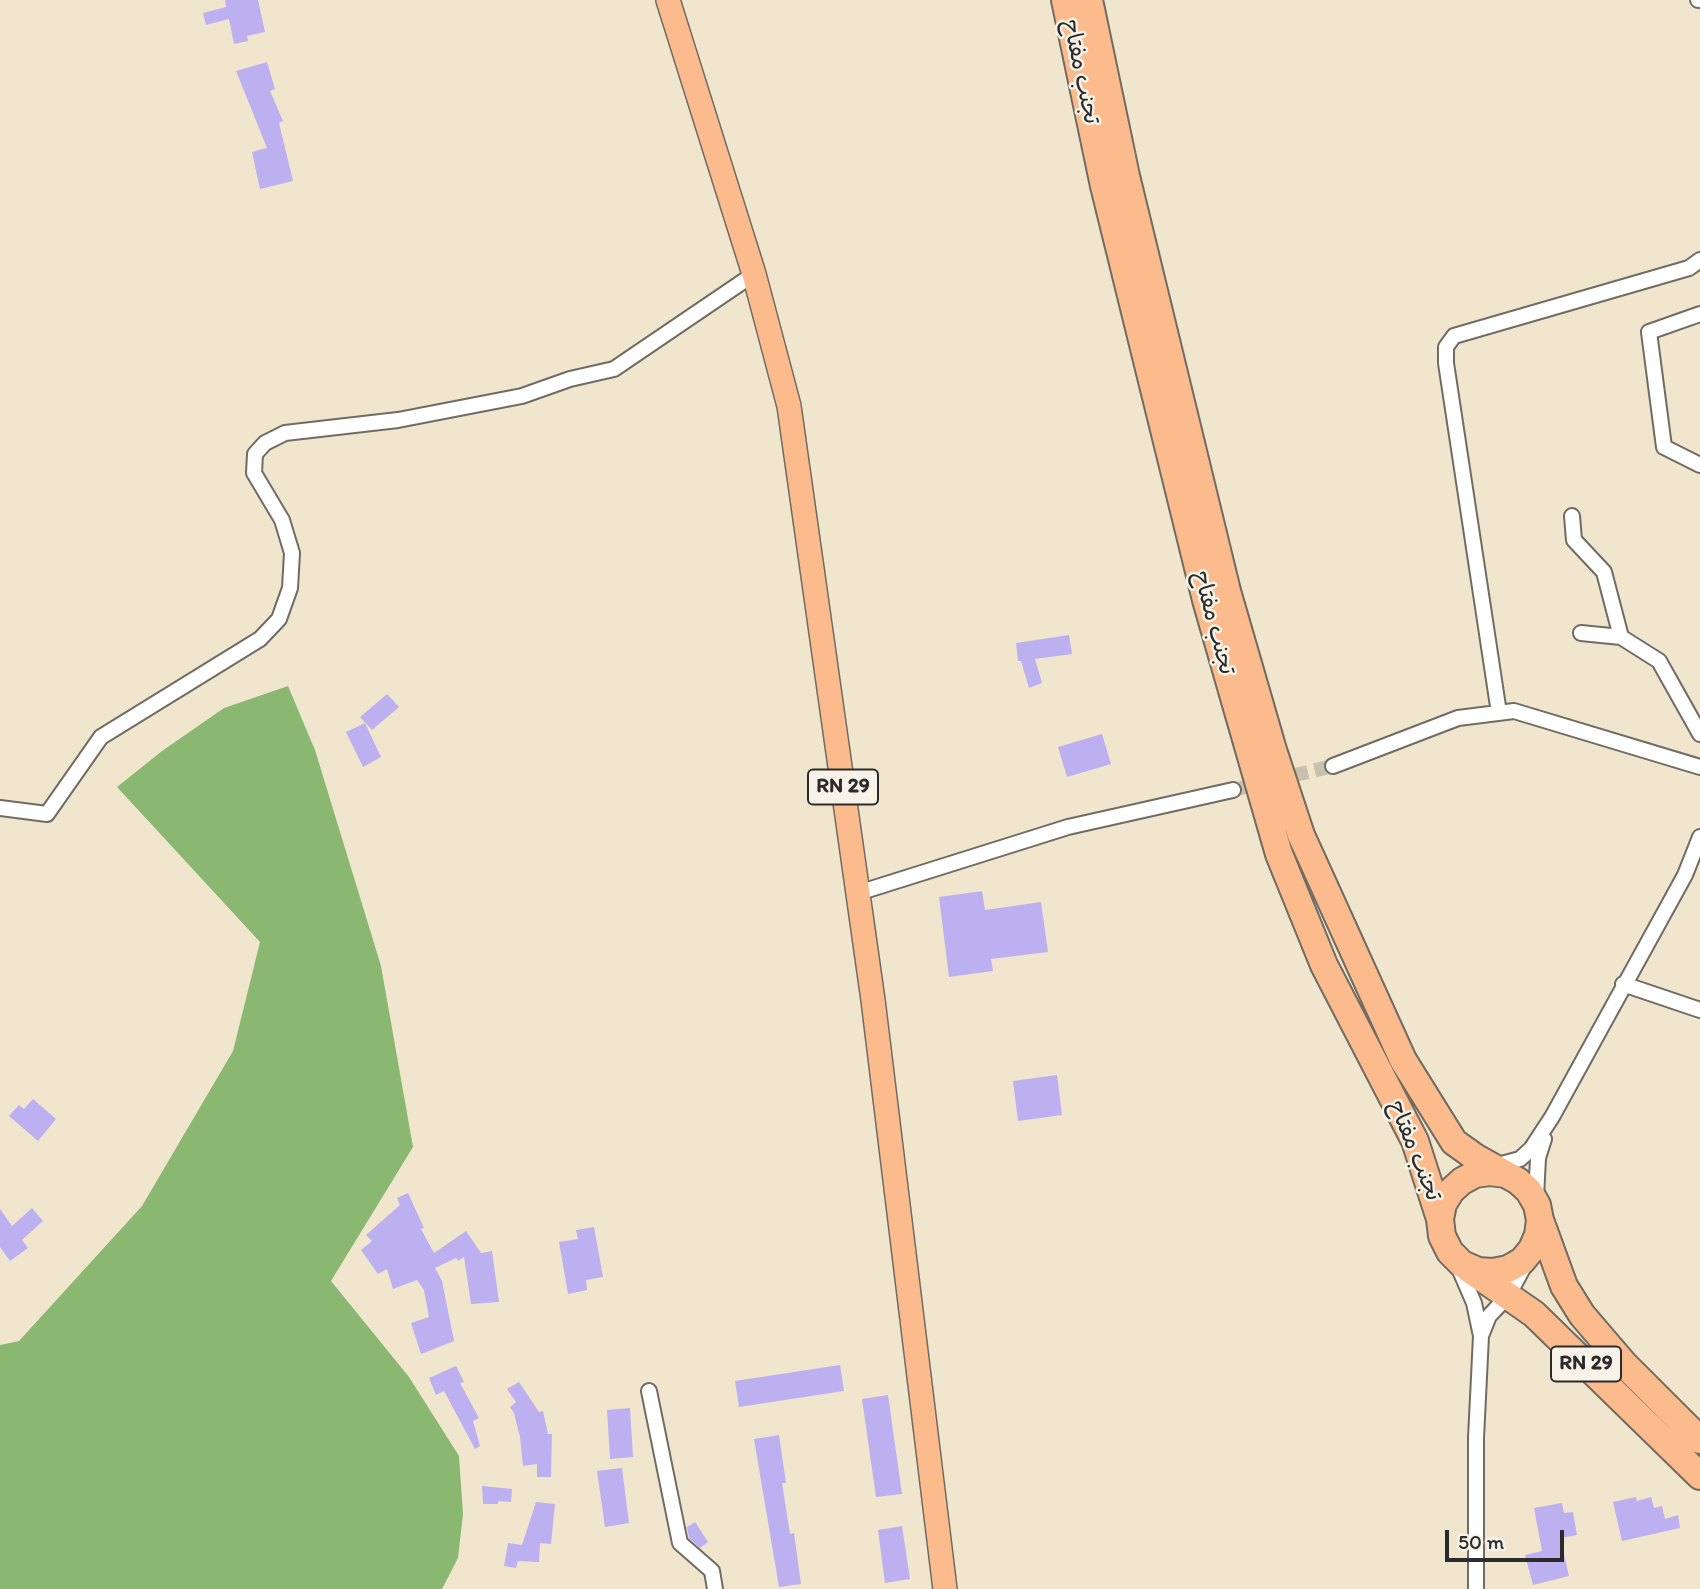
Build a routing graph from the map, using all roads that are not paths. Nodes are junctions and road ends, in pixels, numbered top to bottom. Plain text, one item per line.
1 (668, 0) edge
2 (1065, 0) edge
3 (1089, 0) edge
4 (1700, 260) edge
5 (754, 274) junction
6 (1700, 314) edge
7 (1700, 465) edge
8 (1572, 516) dead end
9 (1581, 633) dead end
10 (1621, 636) junction
11 (1499, 713) junction
12 (1700, 734) edge
13 (1333, 766) tunnel mouth
14 (1700, 767) edge
15 (1233, 790) tunnel mouth
16 (0, 808) edge
17 (1700, 837) edge
18 (858, 893) junction
19 (1623, 984) junction
20 (1700, 1010) edge
21 (1552, 1118) junction
22 (1490, 1172) junction
23 (1538, 1212) junction
24 (1440, 1219) junction
25 (1532, 1249) junction
26 (1456, 1258) junction
27 (1508, 1296) junction
28 (1481, 1336) junction
29 (649, 1391) dead end
30 (1700, 1440) edge
31 (1700, 1476) edge
32 (715, 1589) edge
33 (944, 1589) edge
34 (1476, 1589) edge

1 - 5 main road, RN 29
2 - 24 highway, تجنب مفتاح
3 - 22 highway, تجنب مفتاح
4 - 11 street
5 - 16 street
5 - 18 main road, RN 29
6 - 7 street
8 - 10 street
9 - 10 street
10 - 12 street
11 - 13 street
11 - 14 street
15 - 18 street
17 - 19 street
18 - 33 main road, RN 29
19 - 20 street
19 - 21 street
21 - 22 street
21 - 23 street
22 - 23 highway
22 - 24 highway
23 - 25 highway
23 - 30 highway, RN 29
24 - 26 highway
25 - 26 highway
25 - 27 street
26 - 27 highway, RN 29
26 - 28 street
27 - 28 street
27 - 31 highway, RN 29
28 - 34 street
29 - 32 street

